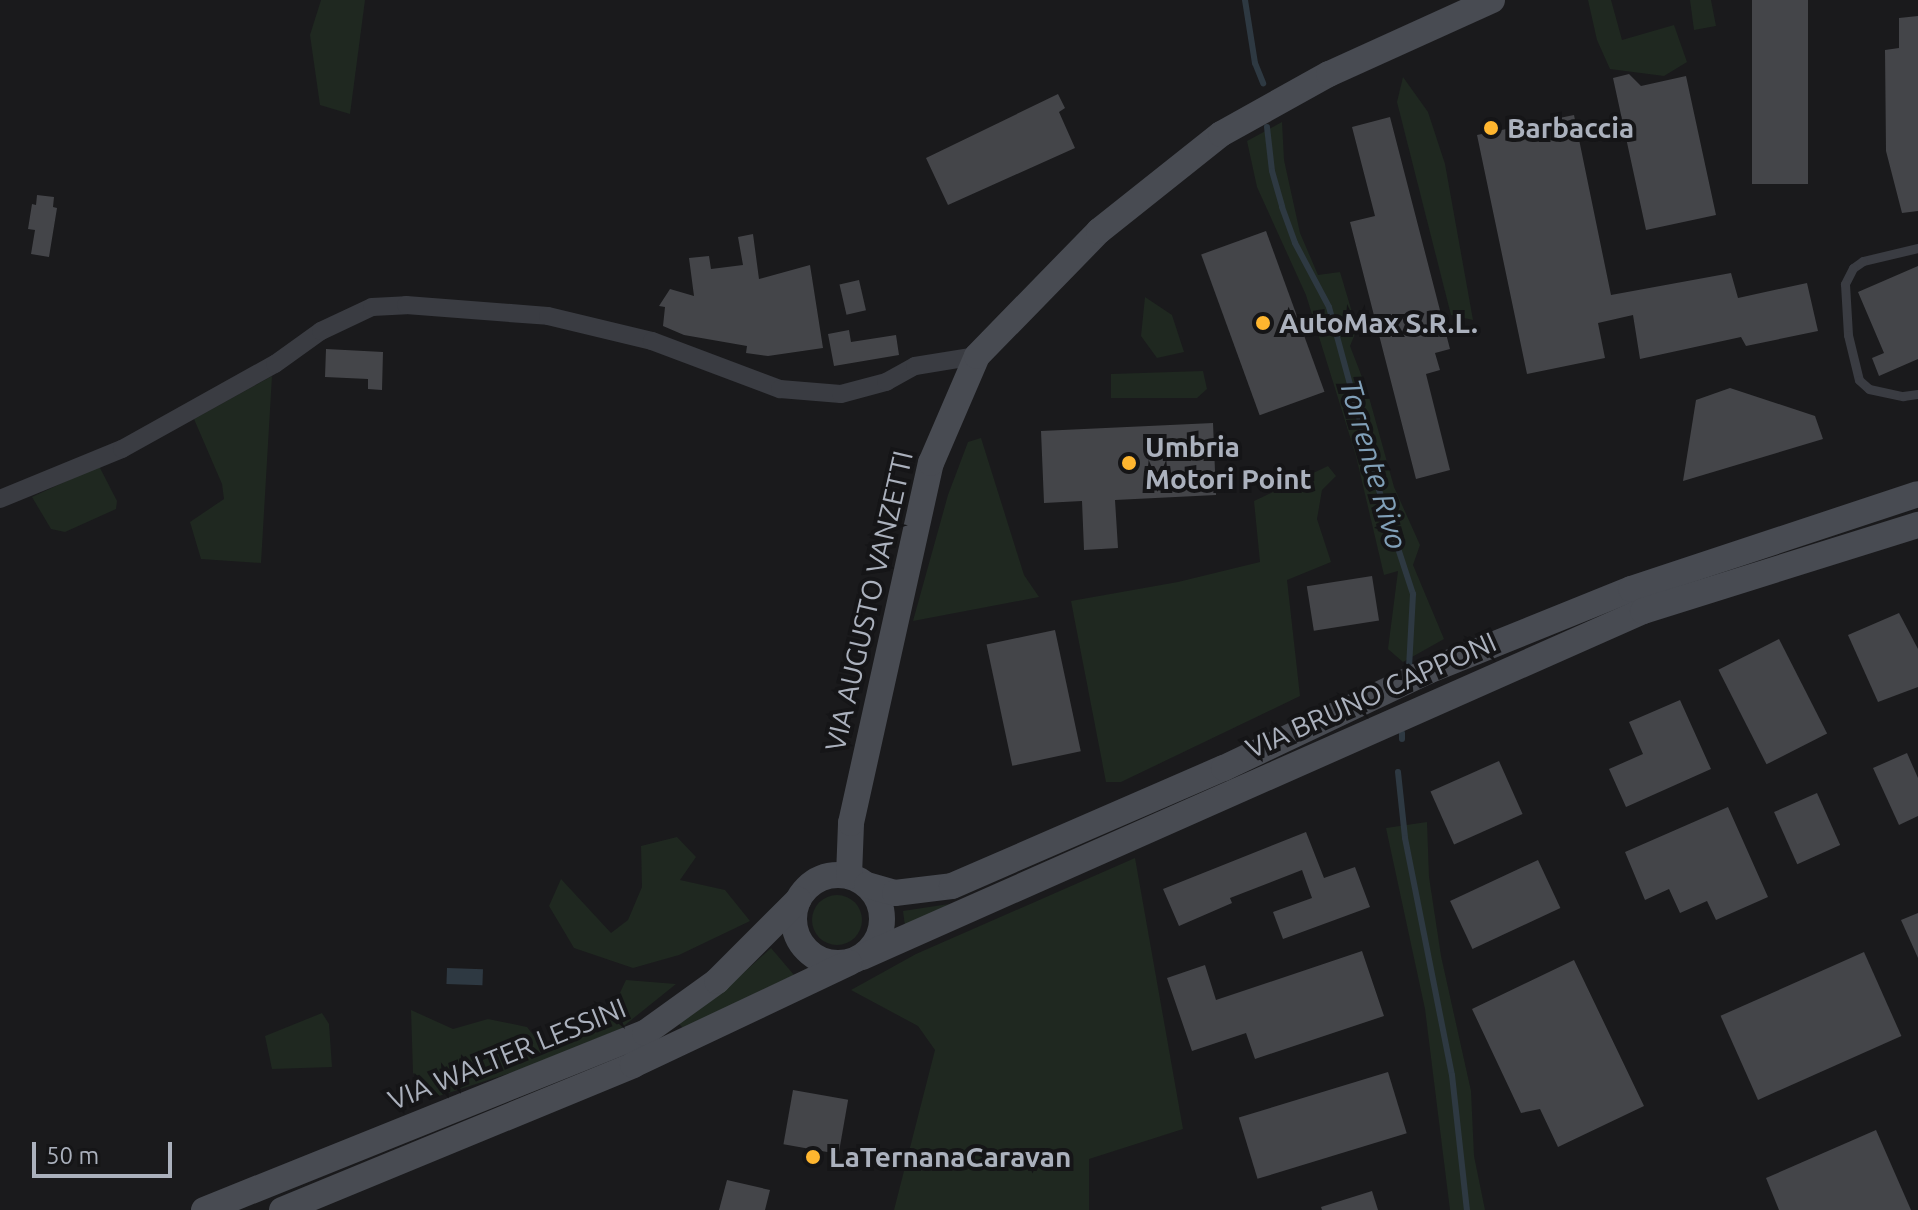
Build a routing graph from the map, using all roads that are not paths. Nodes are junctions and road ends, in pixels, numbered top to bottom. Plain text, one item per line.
1 (1492, 0) edge
2 (1918, 248) edge
3 (977, 356) junction
4 (1918, 394) edge
5 (1918, 494) edge
6 (0, 499) edge
7 (1918, 525) edge
8 (858, 881) junction
9 (798, 900) junction
10 (856, 960) junction
11 (204, 1210) edge
12 (282, 1210) edge

1 - 3 main road, VIA AUGUSTO VANZETTI
2 - 4 lane
3 - 6 street
3 - 8 main road, VIA AUGUSTO VANZETTI
5 - 8 main road, VIA BRUNO CAPPONI
7 - 10 main road, VIA BRUNO CAPPONI
8 - 9 main road
8 - 10 main road
9 - 10 main road
9 - 11 main road, VIA WALTER LESSINI
10 - 12 main road, VIA WALTER LESSINI

